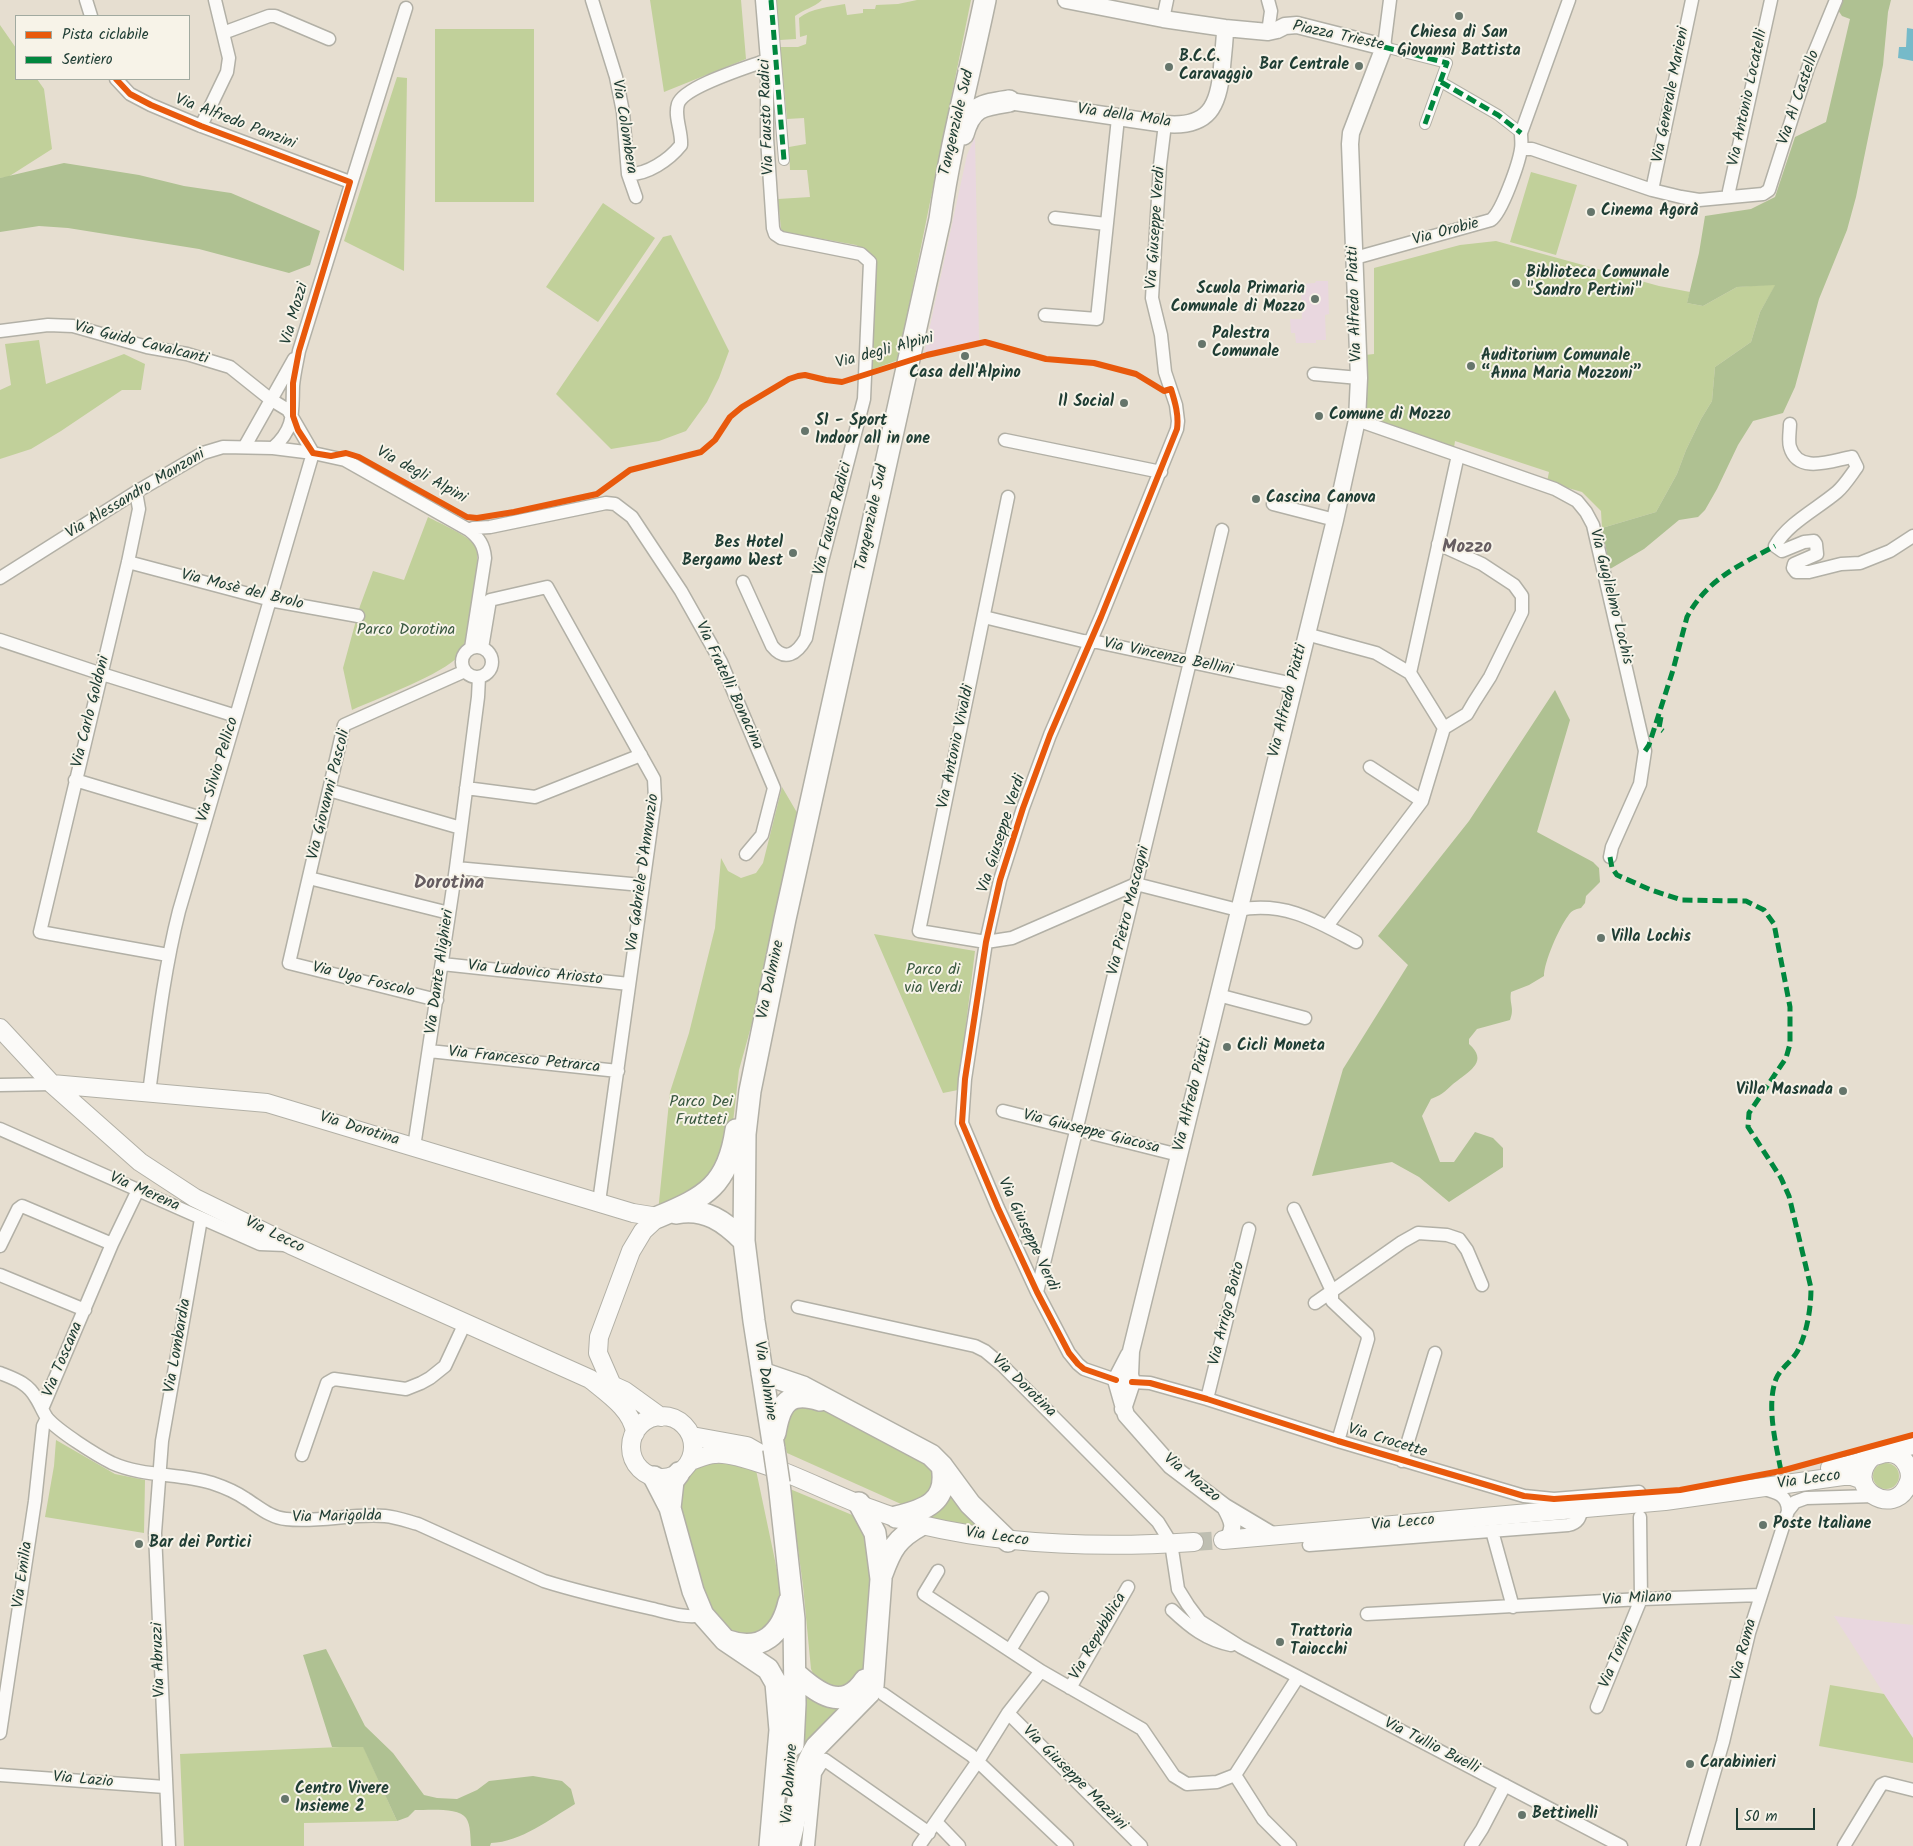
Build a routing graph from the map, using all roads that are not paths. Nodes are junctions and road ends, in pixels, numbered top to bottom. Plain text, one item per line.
1 (86, 0) edge
2 (214, 0) edge
3 (592, 0) edge
4 (762, 0) edge
5 (771, 0) edge
6 (976, 0) edge
7 (985, 0) edge
8 (1066, 0) edge
9 (1167, 0) edge
10 (1268, 0) edge
11 (1390, 0) edge
12 (1570, 0) edge
13 (1692, 0) edge
14 (1771, 0) edge
15 (1836, 0) edge
16 (408, 2) edge
17 (92, 15) edge
18 (1163, 19) junction
19 (1225, 28) junction
20 (1268, 32) junction
21 (223, 33) junction
22 (329, 39) dead end
23 (1384, 47) junction
24 (767, 60) junction
25 (970, 73) junction
26 (117, 80) edge
27 (1440, 82) junction
28 (1009, 101) junction
29 (1118, 118) junction
30 (1165, 124) junction
31 (1425, 124) dead end
32 (201, 126) junction
33 (1521, 133) junction
34 (954, 134) junction
35 (1521, 149) junction
36 (784, 160) dead end
37 (628, 174) junction
38 (350, 182) junction
39 (1652, 190) junction
40 (636, 197) dead end
41 (1729, 197) junction
42 (1055, 218) dead end
43 (940, 219) junction
44 (1106, 224) junction
45 (1354, 258) junction
46 (1045, 314) dead end
47 (0, 331) edge
48 (299, 351) junction
49 (1314, 374) dead end
50 (1359, 378) junction
51 (270, 399) junction
52 (293, 416) junction
53 (1357, 420) junction
54 (1790, 424) dead end
55 (1005, 440) dead end
56 (245, 446) junction
57 (273, 448) junction
58 (313, 453) junction
59 (1458, 455) junction
60 (1161, 472) junction
61 (136, 492) junction
62 (1008, 497) dead end
63 (1272, 504) dead end
64 (1335, 520) junction
65 (469, 530) junction
66 (1222, 530) dead end
67 (1913, 536) edge
68 (1438, 544) junction
69 (128, 562) junction
70 (0, 578) edge
71 (743, 582) dead end
72 (270, 599) junction
73 (358, 616) dead end
74 (984, 616) junction
75 (1306, 634) junction
76 (0, 640) edge
77 (1090, 642) junction
78 (477, 648) junction
79 (1191, 663) junction
80 (465, 671) junction
81 (1410, 673) junction
82 (102, 674) junction
83 (478, 677) junction
84 (1294, 684) junction
85 (236, 716) junction
86 (1444, 728) junction
87 (641, 755) junction
88 (1370, 767) dead end
89 (75, 780) junction
90 (466, 788) junction
91 (329, 790) junction
92 (1422, 801) junction
93 (205, 819) junction
94 (461, 828) junction
95 (746, 854) dead end
96 (1610, 857) dead end
97 (456, 868) junction
98 (309, 878) junction
99 (1136, 884) junction
100 (642, 885) junction
101 (1238, 910) junction
102 (450, 913) junction
103 (785, 919) junction
104 (1327, 926) junction
105 (986, 942) junction
106 (1356, 942) dead end
107 (168, 955) junction
108 (289, 963) joint
109 (442, 964) junction
110 (628, 984) junction
111 (1218, 995) junction
112 (436, 1000) junction
113 (1305, 1018) dead end
114 (0, 1028) edge
115 (429, 1052) junction
116 (618, 1071) junction
117 (52, 1084) junction
118 (0, 1085) edge
119 (149, 1093) junction
120 (1003, 1111) dead end
121 (0, 1129) edge
122 (1076, 1129) junction
123 (414, 1147) junction
124 (1179, 1155) junction
125 (138, 1190) junction
126 (599, 1202) junction
127 (1294, 1209) dead end
128 (658, 1216) junction
129 (201, 1219) junction
130 (1249, 1229) dead end
131 (744, 1241) junction
132 (112, 1244) junction
133 (291, 1245) junction
134 (0, 1246) edge
135 (0, 1275) edge
136 (1482, 1284) dead end
137 (1332, 1291) junction
138 (1037, 1292) junction
139 (1315, 1303) dead end
140 (798, 1307) dead end
141 (85, 1310) junction
142 (465, 1323) junction
143 (1435, 1352) dead end
144 (0, 1373) edge
145 (762, 1373) junction
146 (590, 1379) junction
147 (1124, 1380) junction
148 (612, 1385) junction
149 (1208, 1399) junction
150 (836, 1406) junction
151 (45, 1414) junction
152 (661, 1417) junction
153 (635, 1433) junction
154 (692, 1436) junction
155 (1338, 1441) junction
156 (774, 1445) junction
157 (1913, 1446) edge
158 (1880, 1454) junction
159 (302, 1455) dead end
160 (1402, 1461) junction
161 (942, 1466) junction
162 (684, 1467) junction
163 (160, 1474) junction
164 (1911, 1474) edge
165 (654, 1477) junction
166 (810, 1482) junction
167 (1867, 1486) junction
168 (1760, 1488) junction
169 (1639, 1492) dead end
170 (1895, 1498) junction
171 (1665, 1501) junction
172 (1913, 1501) edge
173 (859, 1503) junction
174 (1226, 1507) junction
175 (670, 1508) junction
176 (1582, 1508) junction
177 (1788, 1511) junction
178 (896, 1517) junction
179 (1640, 1517) dead end
180 (921, 1525) junction
181 (1492, 1531) junction
182 (1272, 1535) junction
183 (1225, 1540) joint
184 (1008, 1541) junction
185 (1194, 1542) tunnel mouth
186 (1171, 1543) junction
187 (1309, 1545) dead end
188 (938, 1571) dead end
189 (881, 1579) junction
190 (1128, 1587) dead end
191 (792, 1589) junction
192 (1762, 1595) junction
193 (1042, 1598) dead end
194 (1641, 1599) junction
195 (1513, 1606) junction
196 (1172, 1610) dead end
197 (1367, 1614) dead end
198 (703, 1616) junction
199 (774, 1634) junction
200 (725, 1640) junction
201 (1241, 1648) junction
202 (1010, 1650) junction
203 (874, 1661) junction
204 (768, 1669) junction
205 (1041, 1671) junction
206 (795, 1673) junction
207 (1298, 1677) junction
208 (1070, 1688) junction
209 (884, 1694) dead end
210 (1597, 1707) dead end
211 (1008, 1713) junction
212 (0, 1733) edge
213 (978, 1761) junction
214 (0, 1775) edge
215 (1235, 1775) junction
216 (1505, 1785) junction
217 (165, 1787) junction
218 (1913, 1790) edge
219 (936, 1822) junction
220 (929, 1833) junction
221 (169, 1846) edge
222 (770, 1846) edge
223 (787, 1846) edge
224 (808, 1846) edge
225 (919, 1846) edge
226 (959, 1846) edge
227 (1066, 1846) edge
228 (1141, 1846) edge
229 (1290, 1846) edge
230 (1471, 1846) edge
231 (1621, 1846) edge
232 (1693, 1846) edge
233 (1844, 1846) edge

1 - 17 street
2 - 21 street
3 - 37 street, Via Colombera
4 - 24 street, Via Fausto Radici
5 - 36 street
6 - 34 highway
7 - 25 highway, Tangenziale Sud
8 - 18 street
9 - 18 street
10 - 20 street
11 - 23 street
12 - 33 street
13 - 39 street, Via Generale Marieni
14 - 41 street, Via Antonio Locatelli
15 - 41 street, Via Al Castello
16 - 38 street, Via Mozzi
18 - 19 street
19 - 20 street
19 - 30 street, Via della Mola
20 - 23 street, Piazza Trieste
21 - 22 street
21 - 32 street
23 - 27 street, Piazza Trieste
23 - 45 street, Via Alfredo Piatti
24 - 37 street
24 - 71 street, Via Fausto Radici
25 - 28 highway
25 - 34 highway, Tangenziale Sud
26 - 32 street, Via Alfredo Panzini
27 - 31 street, Piazza Trieste
27 - 33 street
28 - 29 street, Via della Mola
28 - 43 highway
29 - 30 street, Via della Mola
29 - 44 street
30 - 60 street, Via Giuseppe Verdi
32 - 38 street, Via Alfredo Panzini
33 - 35 street, Via Orobie
34 - 43 highway, Tangenziale Sud
35 - 39 street
35 - 45 street, Via Orobie
37 - 40 street, Via Colombera
38 - 48 street, Via Mozzi
39 - 41 street
42 - 44 street
43 - 103 highway, Tangenziale Sud
44 - 46 street
45 - 50 street, Via Alfredo Piatti
47 - 51 street, Via Guido Cavalcanti
48 - 51 street, Via Mozzi
48 - 52 street, Via Mozzi
49 - 50 street
50 - 53 street, Via Alfredo Piatti
51 - 52 street, Via Mozzi
51 - 56 street, Via Mozzi
52 - 57 street, Via Mozzi
52 - 58 street, Via Mozzi
53 - 59 street, Via Guglielmo Lochis
53 - 64 street, Via Alfredo Piatti
54 - 67 street
55 - 60 street
56 - 57 street, Via Alessandro Manzoni
56 - 61 street, Via Alessandro Manzoni
57 - 58 street, Via Alessandro Manzoni
58 - 65 street, Via Alessandro Manzoni
58 - 72 street, Via Silvio Pellico
59 - 68 street
59 - 96 street, Via Guglielmo Lochis
60 - 77 street, Via Giuseppe Verdi
61 - 69 street, Via Carlo Goldoni
61 - 70 street, Via Alessandro Manzoni
62 - 74 street, Via Antonio Vivaldi
63 - 64 street
64 - 75 street, Via Alfredo Piatti
65 - 78 street, Via Alessandro Manzoni
65 - 95 street, Via Fratelli Bonacina
66 - 79 street, Via Pietro Mascagni
68 - 81 street
68 - 86 street
69 - 72 street, Via Mosè del Brolo
69 - 82 street, Via Carlo Goldoni
72 - 73 street, Via Mosè del Brolo
72 - 85 street, Via Silvio Pellico
74 - 77 street, Via Vincenzo Bellini
74 - 105 street, Via Antonio Vivaldi
75 - 81 street
75 - 84 street, Via Alfredo Piatti
76 - 82 street
77 - 79 street, Via Vincenzo Bellini
77 - 105 street, Via Giuseppe Verdi
78 - 80 street
78 - 83 street
78 - 87 street, Via Gabriele D'Annunzio
79 - 84 street, Via Vincenzo Bellini
79 - 99 street, Via Pietro Mascagni
80 - 83 street
80 - 91 street, Via Giovanni Pascoli
81 - 86 street
82 - 85 street
82 - 89 street, Via Carlo Goldoni
83 - 90 street, Via Dante Alighieri
84 - 101 street, Via Alfredo Piatti
85 - 93 street, Via Silvio Pellico
86 - 92 street
87 - 90 street
87 - 100 street, Via Gabriele D'Annunzio
88 - 92 street
89 - 93 street
89 - 107 street, Via Carlo Goldoni
90 - 94 street, Via Dante Alighieri
91 - 94 street
91 - 98 street, Via Giovanni Pascoli
92 - 104 street
93 - 107 street, Via Silvio Pellico
94 - 97 street, Via Dante Alighieri
97 - 100 street
97 - 102 street, Via Dante Alighieri
98 - 102 street
98 - 108 street, Via Giovanni Pascoli
99 - 101 street
99 - 105 street
99 - 122 street, Via Pietro Mascagni
100 - 110 street, Via Gabriele D'Annunzio
101 - 104 street
101 - 111 street, Via Alfredo Piatti
102 - 109 street, Via Dante Alighieri
103 - 128 highway
103 - 131 highway, Via Dalmine
104 - 106 street
105 - 138 street, Via Giuseppe Verdi
107 - 119 street, Via Silvio Pellico
108 - 112 street, Via Ugo Foscolo
109 - 110 street, Via Ludovico Ariosto
109 - 112 street, Via Dante Alighieri
110 - 116 street, Via Gabriele D'Annunzio
111 - 113 street
111 - 124 street, Via Alfredo Piatti
112 - 115 street, Via Dante Alighieri
114 - 117 main road, Via Lecco
115 - 116 street, Via Francesco Petrarca
115 - 123 street, Via Dante Alighieri
116 - 126 street, Via Gabriele D'Annunzio
117 - 118 street
117 - 119 main road, Via Dorotina
117 - 133 main road, Via Lecco
119 - 123 main road, Via Dorotina
120 - 122 street, Via Giuseppe Giacosa
121 - 125 street, Via Merena
122 - 124 street, Via Giuseppe Giacosa
122 - 138 street, Via Pietro Mascagni
123 - 126 main road, Via Dorotina
124 - 147 street, Via Alfredo Piatti
125 - 129 street, Via Merena
125 - 132 street, Via Toscana
126 - 128 main road, Via Dorotina
127 - 137 street
128 - 131 highway
128 - 148 main road
129 - 133 street, Via Merena
129 - 163 street, Via Lombardia
130 - 149 street, Via Arrigo Boito
131 - 145 highway, Via Dalmine
132 - 134 street
132 - 141 street, Via Toscana
133 - 142 main road, Via Lecco
135 - 141 street, Via Toscana
136 - 137 street
137 - 139 street
137 - 155 street
138 - 147 street, Via Giuseppe Verdi
140 - 186 street, Via Dorotina
141 - 151 street, Via Toscana
142 - 146 main road, Via Lecco
142 - 159 street
143 - 160 street
144 - 151 street, Via Marigolda
145 - 150 highway
145 - 156 highway, Via Dalmine
146 - 148 main road, Via Lecco
146 - 153 main road, Via Lecco
147 - 149 street, Via Crocette
147 - 174 street, Via Mozzo
148 - 152 main road, Via Lecco
149 - 155 street, Via Crocette
150 - 156 highway
150 - 161 highway
151 - 163 street, Via Marigolda
151 - 212 street, Via Emilia
152 - 153 main road
152 - 154 main road
153 - 165 main road
154 - 162 main road
154 - 166 main road, Via Lecco
155 - 160 street, Via Crocette
156 - 191 highway, Via Dalmine, bridge
157 - 158 street
158 - 164 main road
158 - 167 main road, Via Lecco
158 - 171 main road, Via Lecco
160 - 169 street, Via Crocette
161 - 178 highway
161 - 184 highway
162 - 165 main road
162 - 166 main road, Via Lecco
162 - 175 highway
163 - 198 street, Via Marigolda
163 - 217 street, Via Abruzzi
164 - 170 main road
165 - 175 highway
166 - 173 main road, Via Lecco
167 - 168 main road, Via Lecco
167 - 170 main road
167 - 177 street
168 - 171 main road, Via Lecco
168 - 177 street
170 - 172 main road
171 - 176 main road, Via Lecco
173 - 178 main road, Via Lecco
173 - 189 highway
174 - 182 street, Via Mozzo
174 - 183 street
175 - 198 highway
176 - 181 street, Via Lecco
176 - 182 main road, Via Lecco
177 - 192 street, Via Roma
178 - 180 main road, Via Lecco
179 - 194 street, Via Torino
180 - 184 main road, Via Lecco
180 - 189 highway
181 - 187 street, Via Lecco
181 - 195 street
182 - 183 main road, Via Lecco
184 - 186 main road, Via Lecco
185 - 186 main road, Via Lecco
186 - 201 street, Via Tullio Buelli
188 - 202 street, Via Repubblica
189 - 203 highway
190 - 208 street, Via Repubblica
191 - 199 highway
191 - 206 highway, Via Dalmine
192 - 194 street, Via Milano
192 - 232 street, Via Roma
193 - 202 street
194 - 195 street, Via Milano
194 - 210 street, Via Torino
195 - 197 street, Via Milano
196 - 201 street, Via Tullio Buelli
198 - 200 highway
199 - 200 highway
199 - 204 highway
200 - 204 highway
201 - 207 street, Via Tullio Buelli
202 - 205 street, Via Repubblica
203 - 206 highway
203 - 223 highway
204 - 222 highway
205 - 208 street, Via Repubblica
205 - 211 street
206 - 223 highway, Via Dalmine
207 - 215 street
207 - 216 street, Via Tullio Buelli
208 - 215 street, Via Repubblica
209 - 213 street
211 - 213 street
211 - 228 street, Via Giuseppe Mazzini
213 - 219 street
213 - 227 street
214 - 217 street, Via Lazio
215 - 229 street
216 - 230 street
216 - 231 street, Via Tullio Buelli
217 - 221 street, Via Abruzzi
218 - 233 street
219 - 220 street
219 - 226 street
220 - 224 street
220 - 225 street

